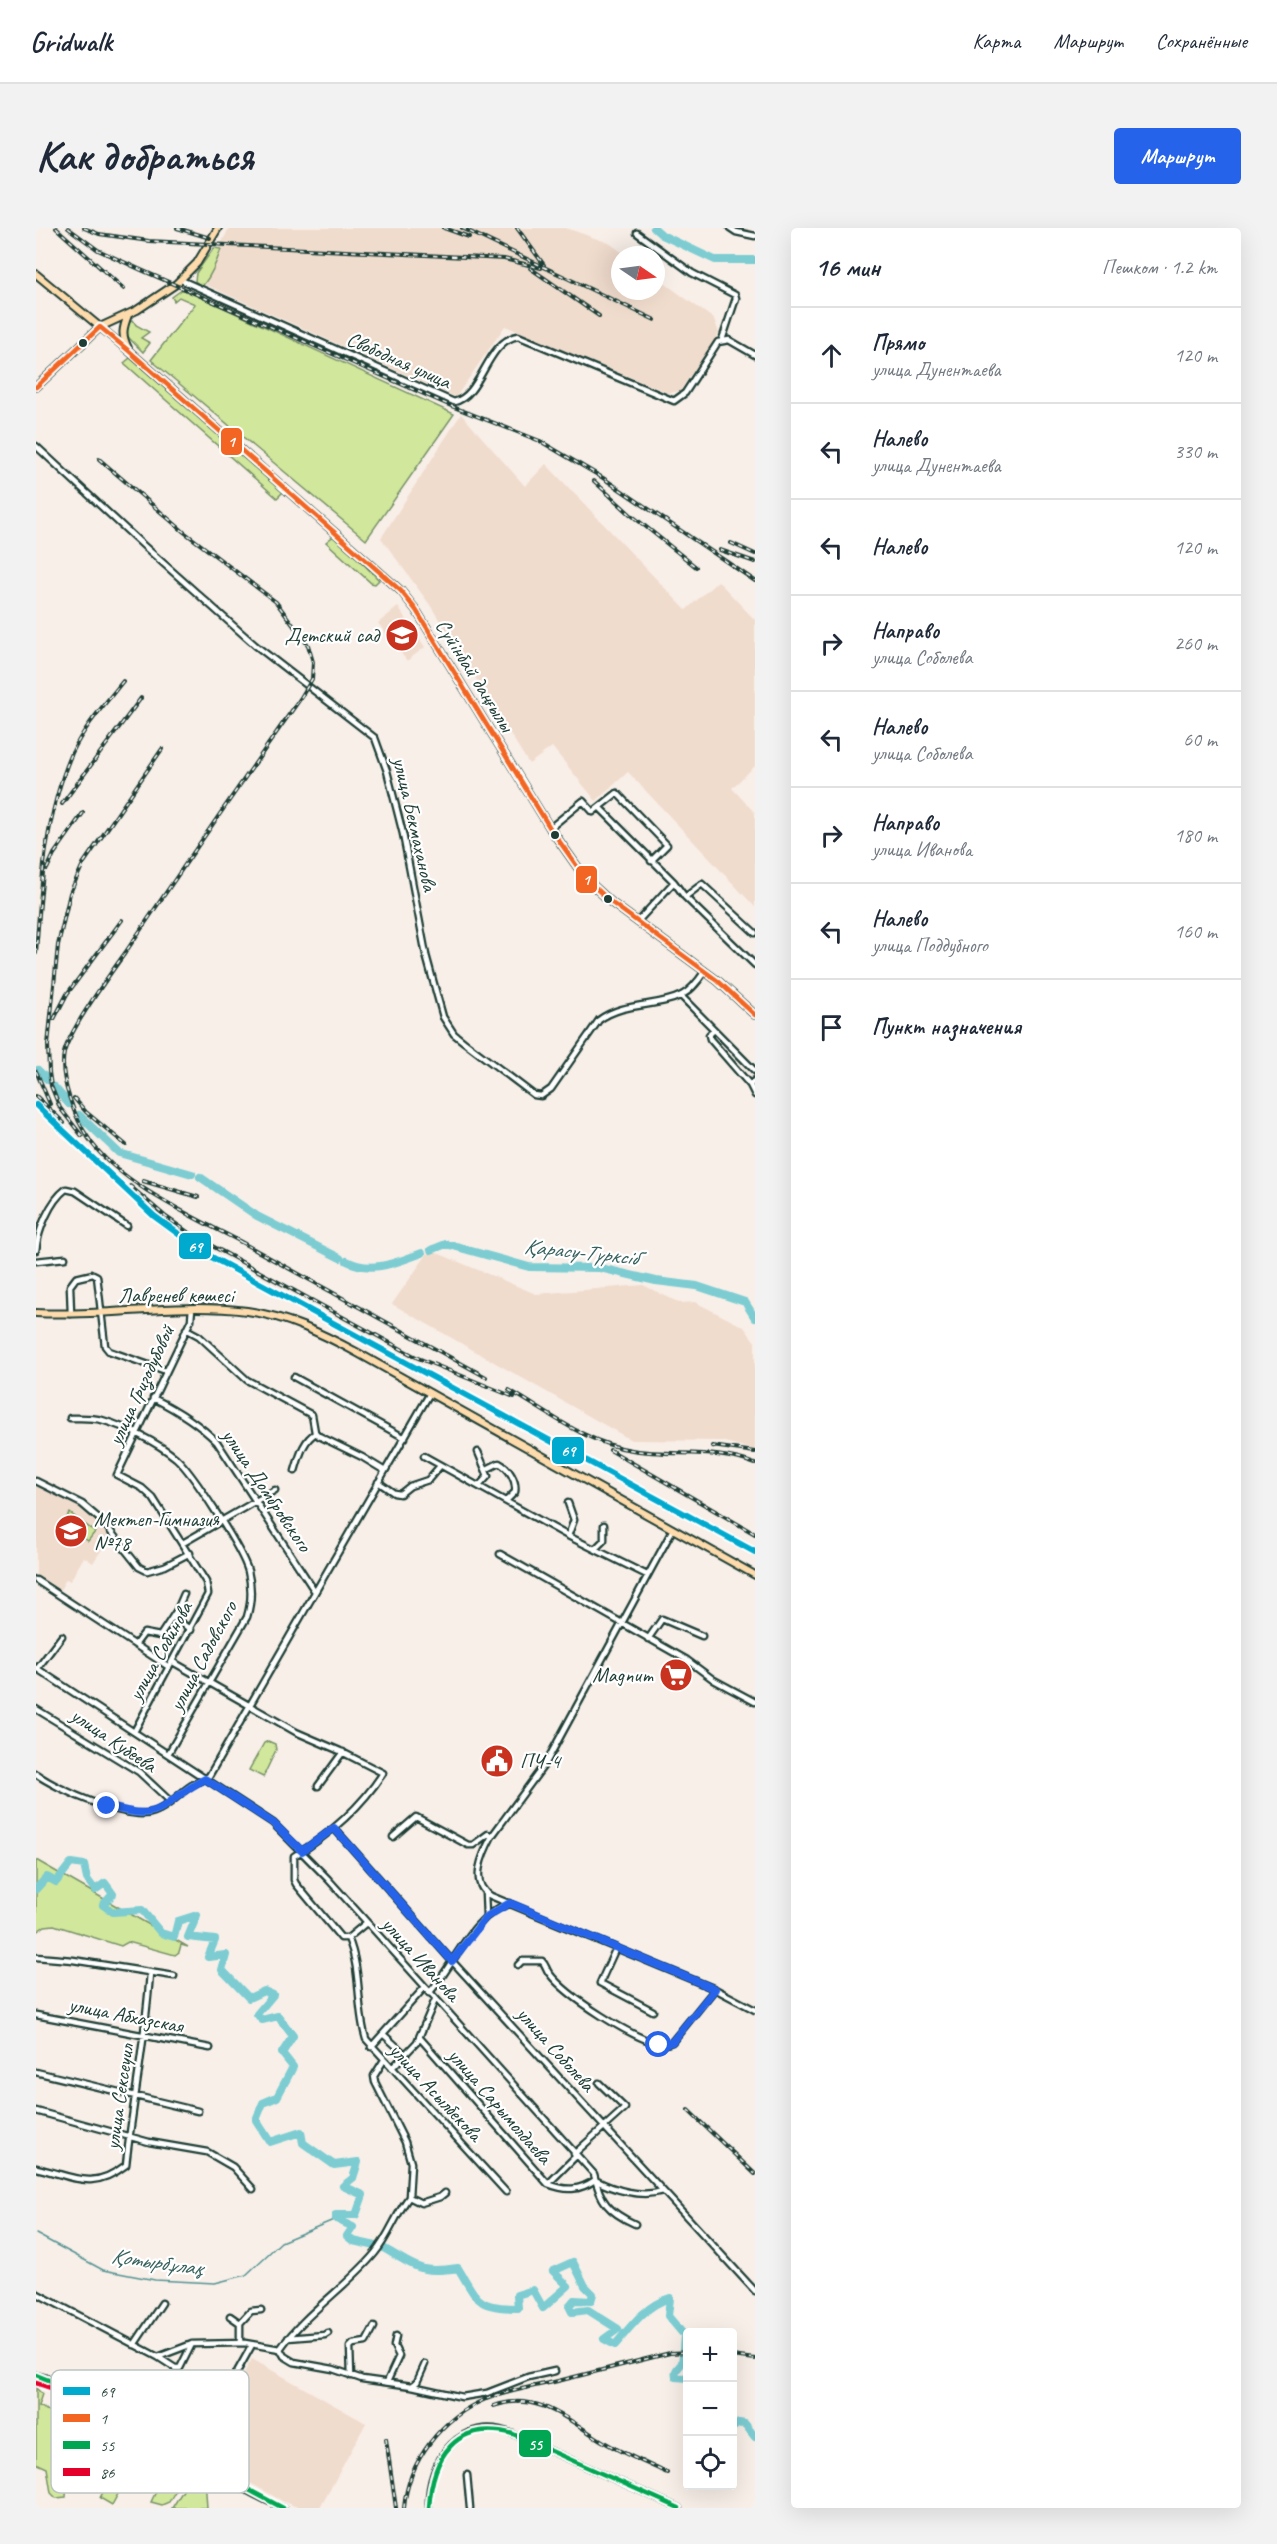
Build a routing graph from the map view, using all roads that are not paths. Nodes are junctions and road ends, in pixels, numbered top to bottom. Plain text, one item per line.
1 (218, 228) edge
2 (730, 228) edge
3 (637, 233) dead end
4 (755, 236) edge
5 (36, 274) edge
6 (181, 280) junction
7 (128, 315) junction
8 (100, 327) junction
9 (722, 340) junction
10 (129, 351) junction
11 (755, 355) edge
12 (36, 387) edge
13 (36, 446) edge
14 (600, 808) junction
15 (550, 828) junction
16 (651, 861) junction
17 (674, 882) junction
18 (685, 897) junction
19 (638, 921) junction
20 (755, 933) edge
21 (755, 965) edge
22 (705, 971) junction
23 (681, 996) junction
24 (755, 1015) edge
25 (714, 1030) junction
26 (755, 1071) edge
27 (753, 1083) edge
28 (755, 1095) edge
29 (127, 1226) dead end
30 (36, 1250) edge
31 (65, 1258) dead end
32 (36, 1261) edge
33 (192, 1308) junction
34 (102, 1312) junction
35 (36, 1313) edge
36 (71, 1314) junction
37 (186, 1329) junction
38 (166, 1371) junction
39 (294, 1377) dead end
40 (430, 1393) junction
41 (153, 1398) junction
42 (70, 1418) dead end
43 (316, 1433) junction
44 (135, 1434) junction
45 (405, 1438) junction
46 (478, 1452) dead end
47 (424, 1456) dead end
48 (440, 1466) junction
49 (487, 1469) junction
50 (295, 1471) dead end
51 (385, 1472) junction
52 (117, 1475) joint
53 (36, 1481) edge
54 (378, 1482) junction
55 (479, 1486) junction
56 (275, 1490) dead end
57 (255, 1499) junction
58 (507, 1501) junction
59 (568, 1503) dead end
60 (220, 1520) junction
61 (604, 1525) dead end
62 (673, 1529) junction
63 (568, 1536) junction
64 (183, 1543) junction
65 (595, 1550) junction
66 (190, 1553) junction
67 (500, 1554) dead end
68 (647, 1575) junction
69 (755, 1575) edge
70 (36, 1580) edge
71 (314, 1590) junction
72 (184, 1594) dead end
73 (173, 1617) junction
74 (621, 1623) junction
75 (191, 1630) junction
76 (62, 1636) dead end
77 (702, 1636) dead end
78 (648, 1639) junction
79 (135, 1645) junction
80 (171, 1664) junction
81 (36, 1669) edge
82 (210, 1683) junction
83 (755, 1702) edge
84 (249, 1707) junction
85 (36, 1709) edge
86 (134, 1732) junction
87 (343, 1752) junction
88 (168, 1755) junction
89 (36, 1774) edge
90 (205, 1779) junction
91 (318, 1786) dead end
92 (171, 1802) junction
93 (334, 1828) junction
94 (492, 1836) junction
95 (393, 1837) dead end
96 (302, 1851) junction
97 (485, 1893) junction
98 (510, 1903) junction
99 (486, 1917) junction
100 (366, 1923) junction
101 (348, 1938) junction
102 (616, 1948) junction
103 (36, 1957) edge
104 (452, 1961) junction
105 (518, 1965) dead end
106 (150, 1972) junction
107 (174, 1976) dead end
108 (424, 1987) junction
109 (715, 1989) junction
110 (429, 1993) junction
111 (435, 2000) junction
112 (755, 2010) edge
113 (653, 2011) dead end
114 (36, 2015) edge
115 (383, 2034) junction
116 (144, 2036) junction
117 (420, 2038) junction
118 (371, 2047) junction
119 (210, 2048) dead end
120 (406, 2055) junction
121 (384, 2060) junction
122 (392, 2068) junction
123 (36, 2072) edge
124 (599, 2083) dead end
125 (137, 2097) junction
126 (36, 2111) edge
127 (198, 2111) dead end
128 (604, 2128) junction
129 (128, 2136) junction
130 (575, 2155) junction
131 (36, 2168) edge
132 (595, 2180) junction
133 (548, 2184) junction
134 (253, 2189) dead end
135 (663, 2191) junction
136 (506, 2192) dead end
137 (445, 2193) dead end
138 (409, 2197) junction
139 (635, 2224) dead end
140 (755, 2291) edge
141 (36, 2293) edge
142 (162, 2303) dead end
143 (261, 2310) dead end
144 (230, 2316) dead end
145 (240, 2323) junction
146 (374, 2327) dead end
147 (328, 2333) dead end
148 (396, 2336) dead end
149 (288, 2338) junction
150 (240, 2343) junction
151 (192, 2344) junction
152 (134, 2345) junction
153 (252, 2345) junction
154 (280, 2349) junction
155 (158, 2357) junction
156 (425, 2364) dead end
157 (238, 2370) edge
158 (555, 2371) dead end
159 (36, 2375) edge
160 (351, 2376) junction
161 (51, 2379) edge
162 (387, 2382) junction
163 (412, 2386) junction
164 (467, 2475) dead end
165 (249, 2490) edge
166 (283, 2508) edge
167 (429, 2508) edge
168 (470, 2508) edge
169 (679, 2508) edge

1 - 6 main road
2 - 4 street
3 - 9 street
5 - 8 main road, Сүйінбай даңғылы
6 - 7 main road
6 - 9 street, Свободная улица
7 - 8 main road
7 - 10 main road
8 - 10 main road, Сүйінбай даңғылы
8 - 12 main road
9 - 11 street
10 - 15 main road, Сүйінбай даңғылы
13 - 23 street, улица Бекмаханова
14 - 15 street
14 - 16 street
14 - 16 street
15 - 19 main road, Сүйінбай даңғылы
16 - 17 street
17 - 18 street
17 - 19 street
18 - 20 street
18 - 21 street
19 - 22 main road, Сүйінбай даңғылы
22 - 23 street
22 - 24 main road, Сүйінбай даңғылы
23 - 25 street
25 - 26 street
25 - 27 street
27 - 28 street
29 - 30 street
31 - 32 street
33 - 34 main road, Лавренев көшесі
33 - 37 street, улица Гризодубовой
33 - 40 main road, Лавренев көшесі
34 - 36 main road, Лавренев көшесі
34 - 36 street
34 - 38 street
35 - 36 main road, Лавренев көшесі
37 - 38 street, улица Гризодубовой
37 - 43 street
38 - 41 street, улица Гризодубовой
39 - 45 street
40 - 45 street, улица Домбровского
40 - 62 main road, Лавренев көшесі
41 - 44 street, улица Гризодубовой
41 - 57 street, улица Домбровского
42 - 44 street, улица Садовского
43 - 50 street
43 - 51 street
44 - 52 street, улица Гризодубовой
44 - 60 street, улица Садовского
45 - 51 street, улица Домбровского
46 - 49 street
47 - 48 street
48 - 54 street
48 - 55 street
49 - 55 street
49 - 58 street
51 - 54 street, улица Домбровского
52 - 64 street, улица Собинова
53 - 66 street
54 - 71 street, улица Домбровского
55 - 58 street
56 - 57 street
57 - 60 street
57 - 71 street, улица Домбровского
58 - 63 street
59 - 63 street
60 - 64 street
60 - 82 street, улица Садовского
61 - 65 street
62 - 68 street
62 - 69 main road, Лавренев көшесі
63 - 65 street
64 - 66 street, улица Собинова
65 - 68 street
66 - 75 street, улица Собинова
67 - 74 street
68 - 74 street
70 - 79 street
71 - 84 street, улица Домбровского
72 - 73 street
73 - 75 street
73 - 79 street
74 - 78 street
74 - 94 street
75 - 80 street, улица Собинова
76 - 81 street
77 - 78 street
78 - 83 street
79 - 80 street
80 - 82 street
80 - 86 street, улица Собинова
81 - 86 street, улица Иванова
82 - 84 street
82 - 88 street, улица Садовского
84 - 87 street
84 - 90 street, улица Домбровского
85 - 92 street, улица Кубеева
86 - 88 street, улица Иванова
87 - 91 street
87 - 93 street
88 - 90 street, улица Иванова
89 - 92 street
90 - 92 street
90 - 96 street, улица Иванова
93 - 96 street
93 - 104 street, улица Соболева
94 - 95 street
94 - 97 street
96 - 100 street, улица Иванова
96 - 101 street
97 - 98 street
97 - 99 street
98 - 99 street
98 - 102 street
99 - 104 street
100 - 101 street
100 - 108 street, улица Иванова
101 - 118 street
102 - 109 street
102 - 113 street
103 - 106 street
104 - 110 street
104 - 128 street, улица Соболева
105 - 109 street
106 - 107 street
106 - 116 street, улица Сексеуил
108 - 110 street, улица Иванова
108 - 115 street, улица Асылбекова
109 - 112 street
110 - 111 street, улица Иванова
111 - 117 street
111 - 130 street, улица Иванова
114 - 116 street, улица Абхазская
115 - 118 street, улица Асылбекова
115 - 120 street
116 - 119 street, улица Абхазская
116 - 125 street, улица Сексеуил
117 - 120 street
117 - 133 street, улица Сарымолдаева
118 - 121 street, улица Асылбекова
120 - 122 street
121 - 122 street, улица Асылбекова
121 - 138 street
122 - 136 street, улица Асылбекова
123 - 125 street
124 - 128 street
125 - 127 street
125 - 129 street, улица Сексеуил
126 - 129 street
128 - 130 street
128 - 135 street, улица Соболева
129 - 131 street, улица Сексеуил
129 - 134 street
130 - 132 street, улица Иванова
130 - 133 street
132 - 133 street, улица Сарымолдаева
132 - 135 street
132 - 139 street, улица Иванова
135 - 140 street, улица Соболева
137 - 138 street
138 - 149 street
141 - 152 street
142 - 152 street
143 - 145 street
144 - 145 street
145 - 150 street
146 - 160 street
147 - 149 street
148 - 162 street
149 - 154 street
150 - 151 street
150 - 153 street
151 - 155 street
151 - 155 street
152 - 155 street
153 - 154 street
153 - 157 street
154 - 160 street
156 - 163 street
158 - 163 street
159 - 161 street
160 - 162 street
162 - 163 street
164 - 168 street
165 - 166 street
167 - 169 street

